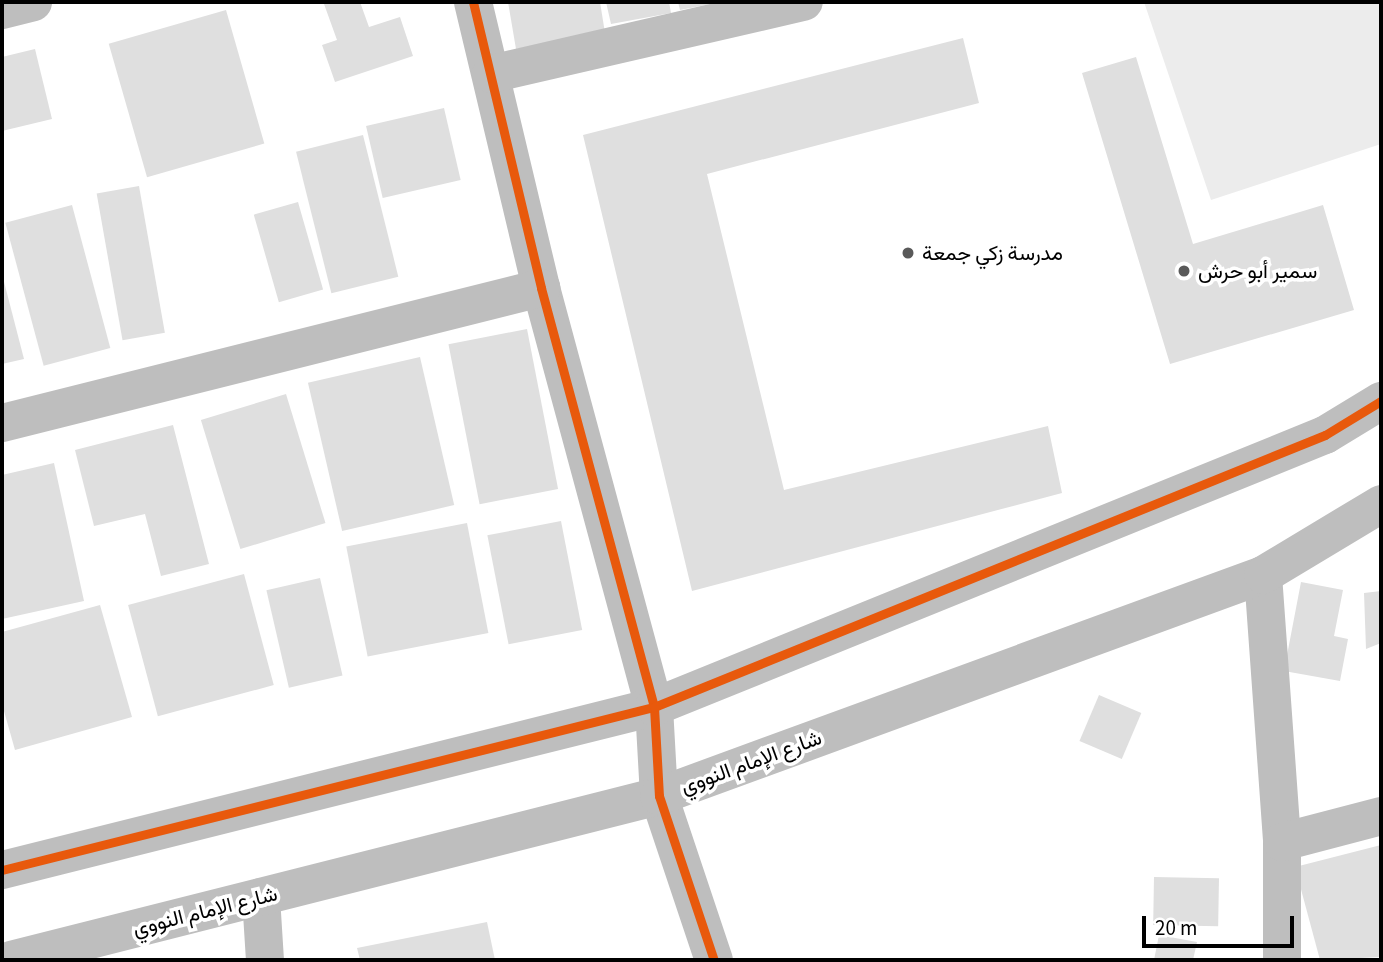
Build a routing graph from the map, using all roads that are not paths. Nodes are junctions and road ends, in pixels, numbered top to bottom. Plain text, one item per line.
1 (33, 2) edge
2 (472, 2) edge
3 (804, 2) edge
4 (2, 10) edge
5 (491, 75) junction
6 (541, 288) junction
7 (1381, 401) edge
8 (2, 423) edge
9 (1381, 504) edge
10 (1263, 575) junction
11 (654, 707) junction
12 (659, 796) junction
13 (1381, 816) edge
14 (1282, 842) junction
15 (2, 870) edge
16 (261, 897) junction
17 (11, 960) edge
18 (265, 960) edge
19 (715, 960) edge
20 (1282, 960) edge

1 - 4 street
2 - 5 street
3 - 5 street
5 - 6 street
6 - 8 street
6 - 11 street
7 - 11 street
9 - 10 street, شارع الإمام النووي
10 - 12 street, شارع الإمام النووي
10 - 14 street
11 - 12 street
11 - 15 street
12 - 16 street, شارع الإمام النووي
12 - 19 street
13 - 14 street
14 - 20 street
16 - 17 street, شارع الإمام النووي
16 - 18 street

